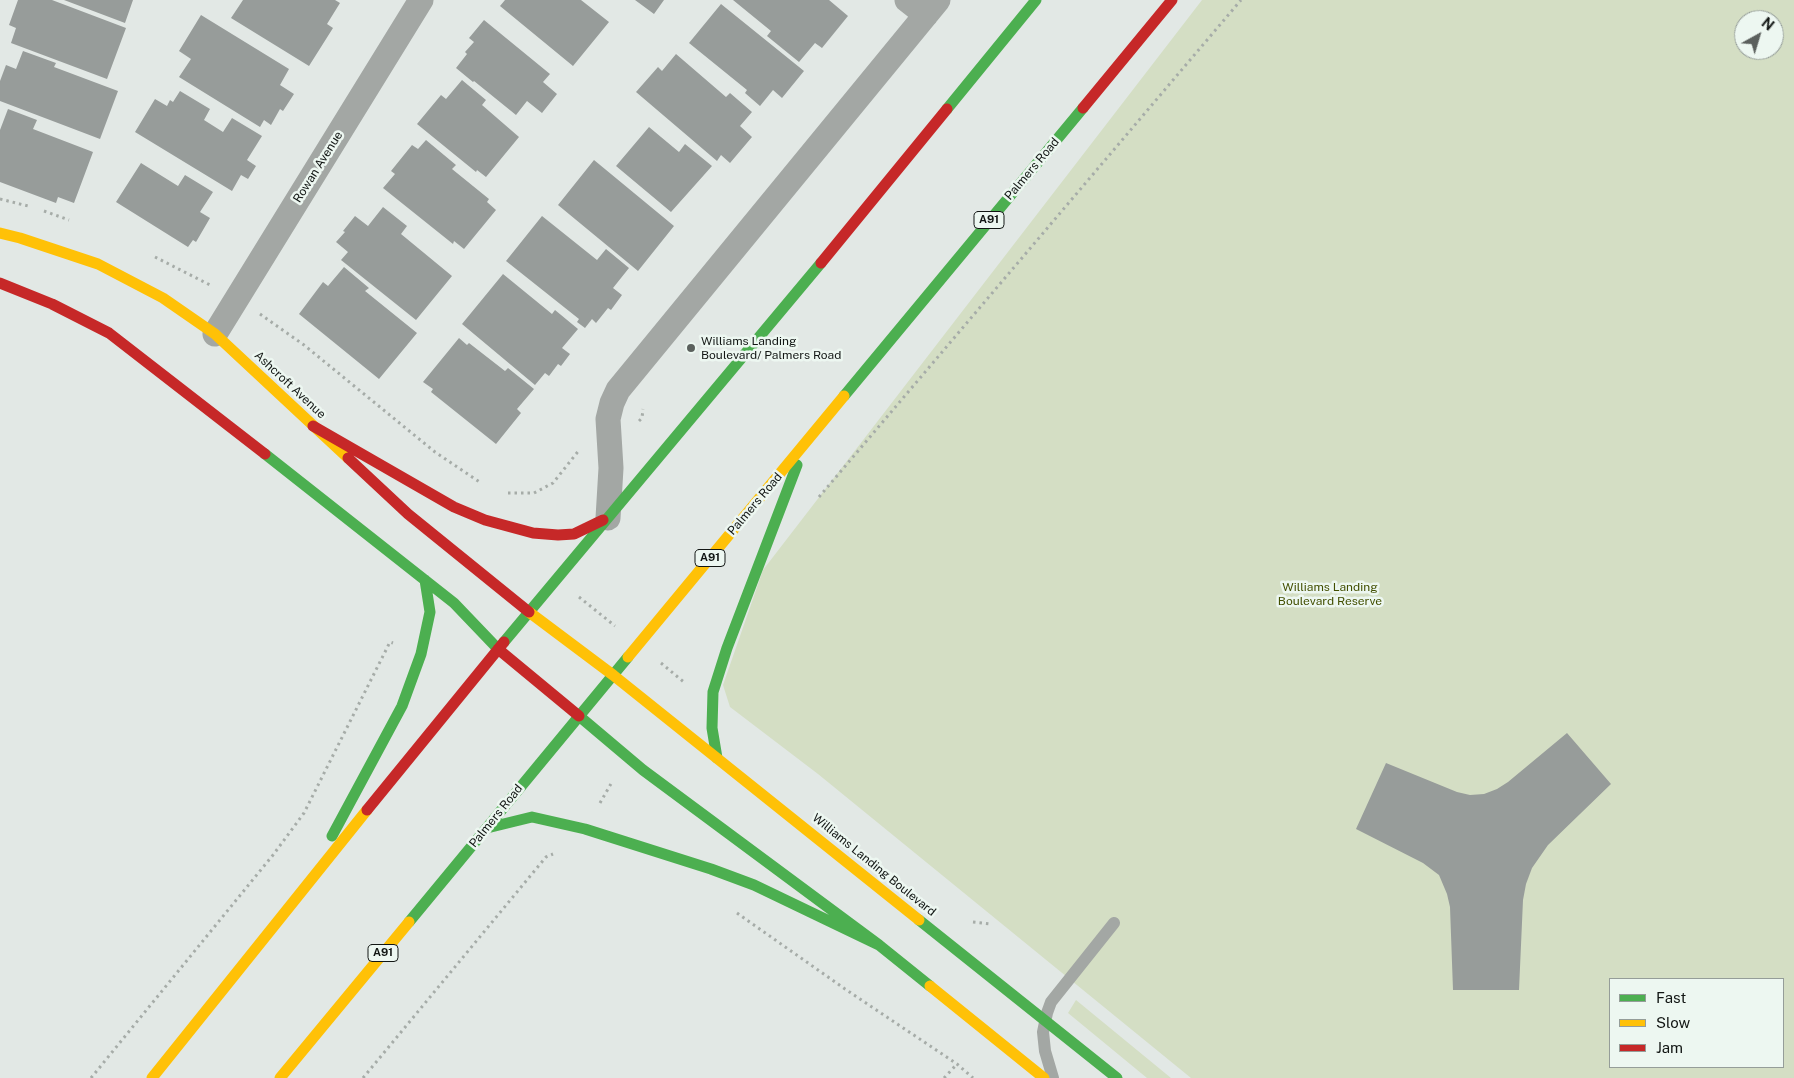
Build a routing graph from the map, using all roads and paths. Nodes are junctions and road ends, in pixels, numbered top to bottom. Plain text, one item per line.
1 (421, 0) edge
2 (1036, 0) edge
3 (1172, 0) edge
4 (1240, 0) edge
5 (924, 5) edge
6 (0, 199) edge
7 (34, 208) dead end
8 (44, 211) dead end
9 (71, 221) dead end
10 (0, 233) edge
11 (148, 254) dead end
12 (0, 284) edge
13 (236, 300) junction
14 (215, 334) junction
15 (314, 426) junction
16 (608, 436) junction
17 (807, 441) junction
18 (488, 488) dead end
19 (500, 492) dead end
20 (815, 502) dead end
21 (608, 518) junction
22 (425, 580) junction
23 (529, 612) junction
24 (498, 649) junction
25 (613, 675) junction
26 (579, 716) junction
27 (717, 758) junction
28 (487, 828) junction
29 (560, 851) dead end
30 (302, 893) junction
31 (734, 911) dead end
32 (1114, 923) dead end
33 (879, 945) junction
34 (1045, 1020) junction
35 (957, 1064) junction
36 (152, 1078) edge
37 (280, 1078) edge
38 (363, 1078) edge
39 (944, 1078) edge
40 (973, 1078) edge
41 (1044, 1078) edge
42 (1053, 1078) edge
43 (1117, 1078) edge

1 - 13 street, Rowan Avenue
2 - 21 main road
3 - 17 main road, Palmers Road / A91
4 - 20 path
5 - 16 street
6 - 7 path
8 - 9 path
10 - 14 main road, Ashcroft Avenue
11 - 13 path
12 - 22 main road
13 - 14 street, Rowan Avenue
13 - 18 path
14 - 15 main road, Ashcroft Avenue
15 - 21 main road
15 - 23 main road, Ashcroft Avenue
16 - 19 path
16 - 21 street
17 - 25 main road, Palmers Road / A91
17 - 27 main road
21 - 23 main road
22 - 24 main road
22 - 30 main road
23 - 24 main road
23 - 25 main road, Ashcroft Avenue
24 - 26 main road
24 - 30 main road
25 - 26 main road, Palmers Road / A91
25 - 27 main road, Williams Landing Boulevard
26 - 28 main road, Palmers Road / A91
26 - 33 main road
27 - 34 main road, Williams Landing Boulevard
28 - 33 main road
28 - 37 main road, Palmers Road / A91
29 - 38 path
30 - 36 main road
31 - 35 path
32 - 34 lane
33 - 41 main road
34 - 42 lane
34 - 43 main road, Williams Landing Boulevard
35 - 39 path
35 - 40 path

